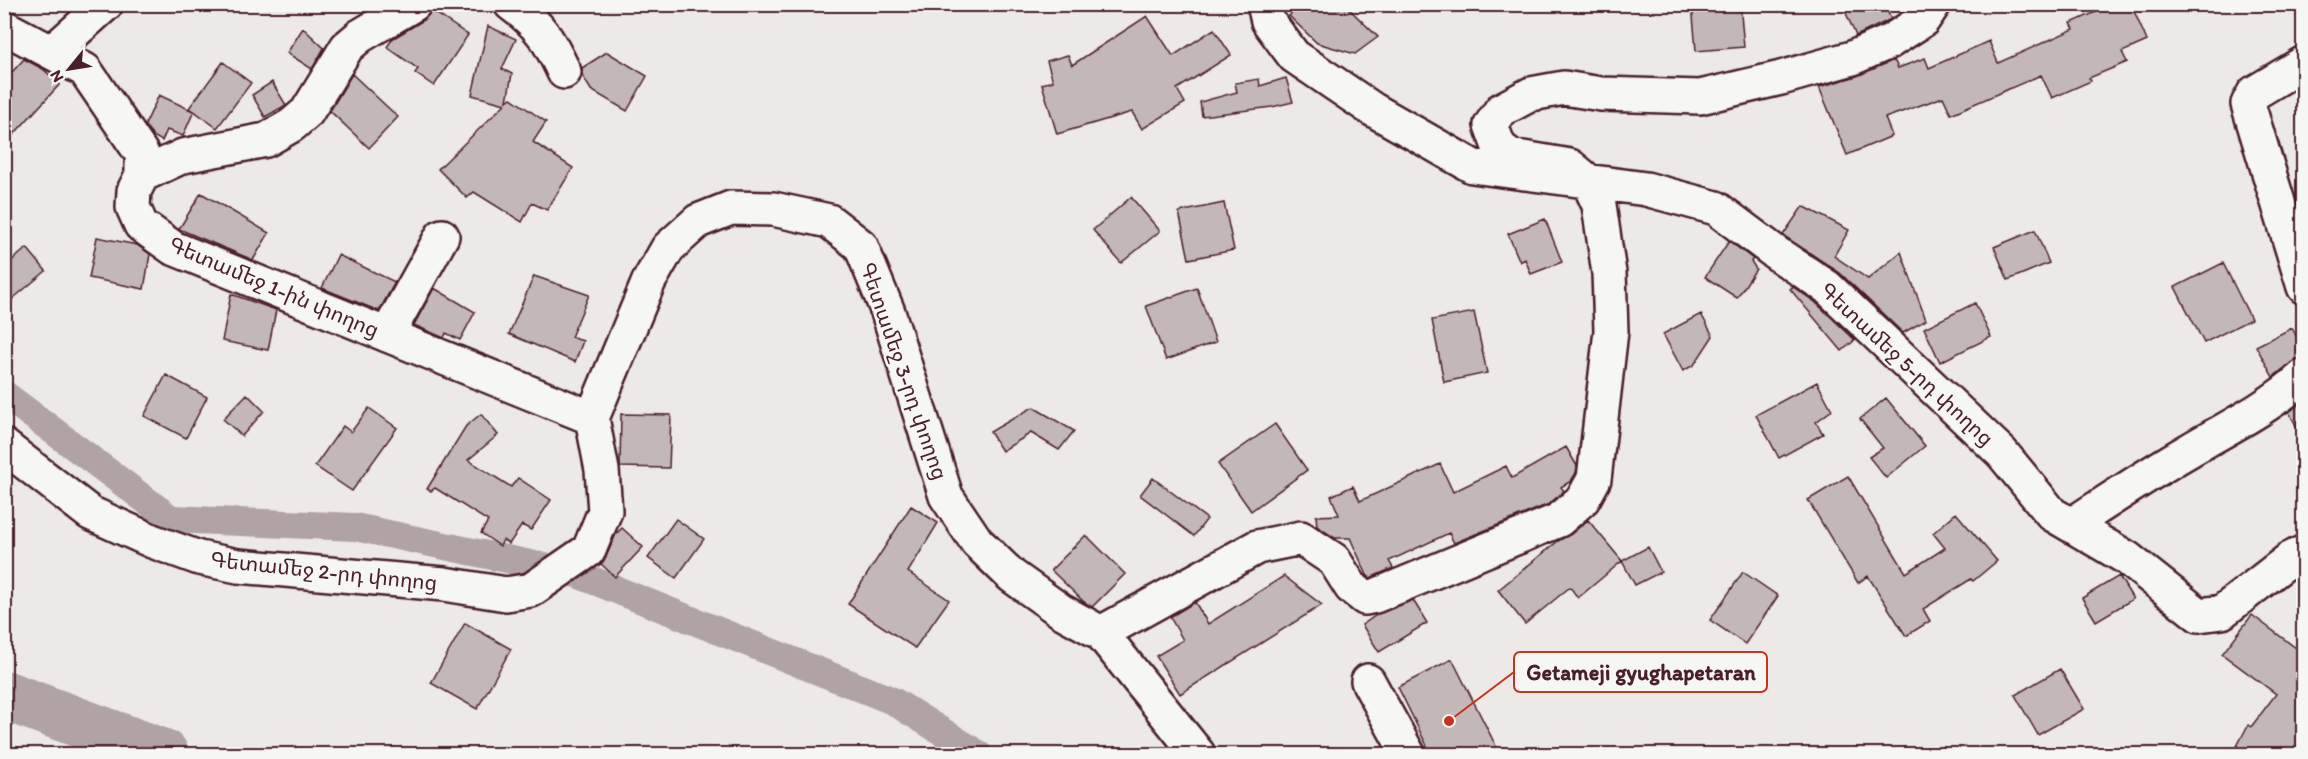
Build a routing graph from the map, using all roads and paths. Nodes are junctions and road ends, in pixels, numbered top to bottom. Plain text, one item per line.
1 (106, 4) edge
2 (414, 4) edge
3 (511, 4) edge
4 (1264, 4) edge
5 (1934, 4) edge
6 (4, 27) edge
7 (52, 52) junction
8 (2304, 63) edge
9 (564, 72) dead end
10 (142, 175) junction
11 (1588, 181) junction
12 (442, 236) dead end
13 (2304, 287) edge
14 (387, 335) junction
15 (2304, 376) edge
16 (591, 418) junction
17 (4, 446) edge
18 (2071, 525) junction
19 (2304, 552) edge
20 (1101, 633) junction
21 (1368, 681) dead end
22 (1198, 754) edge
23 (1408, 754) edge

1 - 7 street
2 - 10 street
3 - 9 street
4 - 11 street, Գետամեջ 5-րդ փողոց
5 - 11 street
6 - 7 street, Գետամեջ 1-ին փողոց
7 - 10 street, Գետամեջ 1-ին փողոց
8 - 13 street
10 - 14 street, Գետամեջ 1-ին փողոց
11 - 18 street, Գետամեջ 5-րդ փողոց
11 - 20 street
12 - 14 street
14 - 16 street, Գետամեջ 1-ին փողոց
15 - 18 street
16 - 17 street, Գետամեջ 2-րդ փողոց
16 - 20 street, Գետամեջ 3-րդ փողոց
18 - 19 street, Գետամեջ 5-րդ փողոց
20 - 22 street, Գետամեջ 3-րդ փողոց
21 - 23 street

